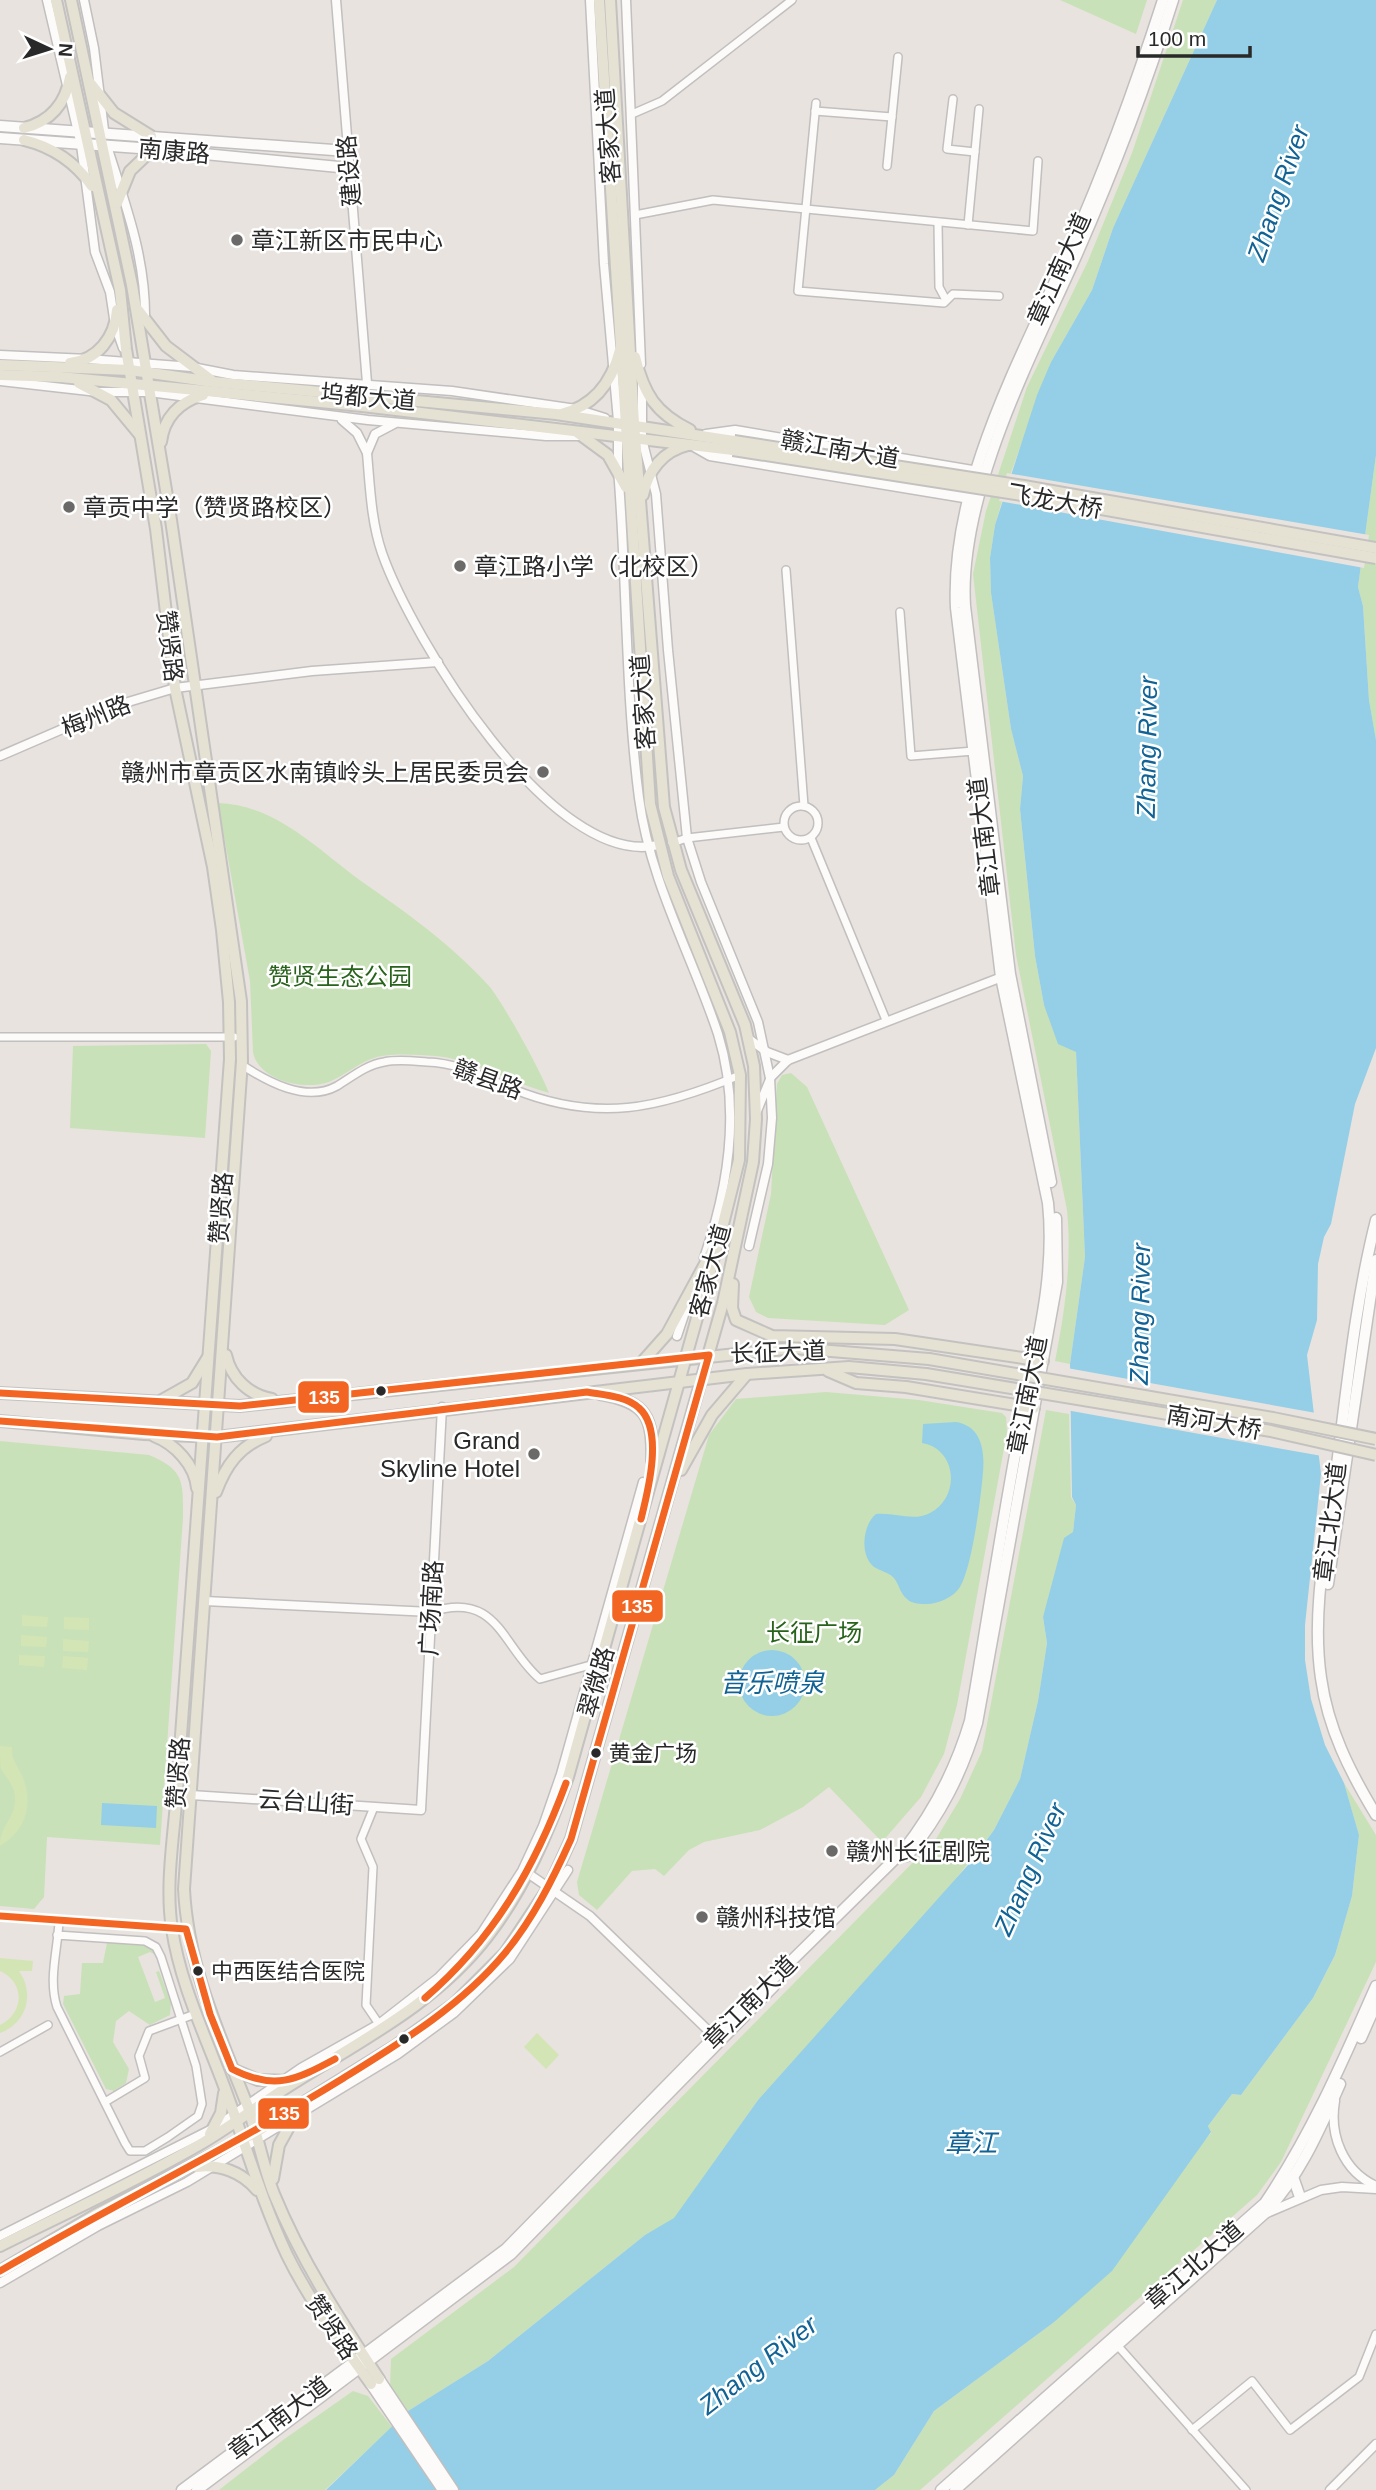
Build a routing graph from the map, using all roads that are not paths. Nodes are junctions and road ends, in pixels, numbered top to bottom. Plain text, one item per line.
1 (47, 0) edge
2 (56, 0) edge
3 (71, 0) edge
4 (84, 0) edge
5 (336, 0) edge
6 (590, 0) edge
7 (599, 0) edge
8 (610, 0) edge
9 (626, 0) edge
10 (792, 0) edge
11 (1163, 0) edge
12 (1173, 0) edge
13 (898, 57) dead end
14 (70, 71) junction
15 (86, 75) junction
16 (67, 90) junction
17 (98, 96) junction
18 (953, 99) dead end
19 (979, 109) dead end
20 (632, 114) junction
21 (892, 117) junction
22 (0, 126) edge
23 (24, 128) junction
24 (80, 131) junction
25 (101, 133) junction
26 (151, 136) junction
27 (0, 138) edge
28 (24, 140) junction
29 (83, 145) junction
30 (104, 146) junction
31 (153, 149) junction
32 (347, 151) junction
33 (975, 152) junction
34 (1038, 161) dead end
35 (887, 166) dead end
36 (349, 168) junction
37 (86, 178) junction
38 (121, 190) junction
39 (96, 192) junction
40 (116, 205) junction
41 (806, 211) junction
42 (635, 215) junction
43 (938, 223) junction
44 (968, 225) junction
45 (132, 285) junction
46 (120, 290) junction
47 (999, 296) dead end
48 (946, 300) junction
49 (145, 321) junction
50 (115, 325) junction
51 (622, 330) junction
52 (631, 342) junction
53 (0, 355) edge
54 (88, 359) junction
55 (0, 365) edge
56 (129, 366) junction
57 (192, 367) junction
58 (144, 368) junction
59 (614, 368) junction
60 (60, 372) junction
61 (0, 375) edge
62 (642, 379) junction
63 (0, 381) edge
64 (368, 383) junction
65 (134, 388) junction
66 (211, 388) junction
67 (148, 390) junction
68 (98, 392) junction
69 (194, 398) junction
70 (576, 409) junction
71 (556, 414) junction
72 (332, 416) junction
73 (396, 423) junction
74 (627, 423) junction
75 (555, 427) junction
76 (702, 435) junction
77 (583, 436) junction
78 (628, 437) junction
79 (143, 441) junction
80 (692, 445) junction
81 (734, 446) junction
82 (159, 452) junction
83 (368, 453) junction
84 (618, 469) junction
85 (651, 471) junction
86 (978, 472) junction
87 (970, 498) junction
88 (630, 504) junction
89 (643, 515) junction
90 (1376, 548) edge
91 (1376, 558) edge
92 (786, 570) dead end
93 (900, 612) dead end
94 (438, 662) junction
95 (194, 685) junction
96 (175, 688) junction
97 (974, 751) junction
98 (0, 757) edge
99 (804, 806) junction
100 (784, 828) junction
101 (687, 838) junction
102 (811, 838) junction
103 (672, 843) junction
104 (653, 846) junction
105 (1005, 976) junction
106 (886, 1020) junction
107 (0, 1037) edge
108 (230, 1037) junction
109 (242, 1037) junction
110 (748, 1037) junction
111 (766, 1052) junction
112 (788, 1060) junction
113 (242, 1065) junction
114 (740, 1075) junction
115 (770, 1080) junction
116 (727, 1081) junction
117 (756, 1115) junction
118 (1376, 1220) edge
119 (720, 1236) junction
120 (743, 1244) junction
121 (1376, 1259) edge
122 (698, 1276) junction
123 (1370, 1278) edge
124 (224, 1335) junction
125 (677, 1336) dead end
126 (802, 1336) junction
127 (830, 1336) junction
128 (212, 1344) junction
129 (779, 1349) junction
130 (860, 1352) junction
131 (709, 1355) junction
132 (686, 1357) junction
133 (929, 1359) joint
134 (1039, 1360) junction
135 (642, 1362) junction
136 (825, 1370) junction
137 (747, 1374) junction
138 (926, 1374) joint
139 (703, 1379) junction
140 (679, 1382) junction
141 (587, 1392) junction
142 (0, 1393) edge
143 (289, 1401) junction
144 (156, 1403) junction
145 (206, 1406) junction
146 (219, 1406) junction
147 (443, 1408) junction
148 (1034, 1408) junction
149 (0, 1421) edge
150 (278, 1430) junction
151 (144, 1434) junction
152 (202, 1436) junction
153 (216, 1437) junction
154 (1376, 1439) edge
155 (1376, 1455) edge
156 (647, 1482) junction
157 (673, 1485) junction
158 (198, 1502) junction
159 (212, 1504) junction
160 (205, 1601) junction
161 (431, 1612) junction
162 (596, 1664) junction
163 (191, 1795) junction
164 (1376, 1805) edge
165 (374, 1807) junction
166 (421, 1810) joint
167 (1376, 1815) edge
168 (568, 1870) dead end
169 (529, 1874) junction
170 (552, 1889) junction
171 (0, 1916) edge
172 (59, 1921) junction
173 (172, 1929) junction
174 (186, 1929) junction
175 (57, 1935) junction
176 (1376, 1986) edge
177 (1376, 2004) edge
178 (195, 2014) junction
179 (181, 2020) junction
180 (48, 2025) dead end
181 (381, 2027) junction
182 (717, 2039) junction
183 (0, 2052) edge
184 (232, 2069) junction
185 (222, 2080) junction
186 (298, 2080) junction
187 (281, 2082) junction
188 (1340, 2083) junction
189 (309, 2098) junction
190 (105, 2102) junction
191 (248, 2109) junction
192 (236, 2117) junction
193 (292, 2119) junction
194 (214, 2129) junction
195 (257, 2135) junction
196 (244, 2142) junction
197 (200, 2144) junction
198 (1292, 2162) junction
199 (211, 2166) junction
200 (188, 2170) junction
201 (1293, 2179) junction
202 (1376, 2188) edge
203 (274, 2192) junction
204 (262, 2197) junction
205 (1300, 2197) junction
206 (88, 2203) junction
207 (1264, 2214) junction
208 (0, 2236) edge
209 (0, 2246) edge
210 (0, 2252) edge
211 (0, 2268) edge
212 (0, 2283) edge
213 (1376, 2334) edge
214 (1118, 2346) junction
215 (362, 2362) junction
216 (375, 2382) junction
217 (1192, 2430) junction
218 (1376, 2444) edge
219 (183, 2490) edge
220 (197, 2490) edge
221 (443, 2490) edge
222 (453, 2490) edge
223 (941, 2490) edge
224 (955, 2490) edge
225 (1246, 2490) edge
226 (1331, 2490) edge

1 - 16 street
2 - 14 main road, 赞贤路
3 - 15 main road, 赞贤路
4 - 17 street
5 - 32 street, 建设路
6 - 59 street
7 - 51 main road, 客家大道
8 - 52 main road, 客家大道
9 - 20 street
10 - 20 street
11 - 86 main road, 章江南大道
12 - 105 main road, 章江南大道
13 - 21 street
14 - 16 main road
14 - 24 main road, 赞贤路
15 - 17 main road
15 - 25 main road, 赞贤路
16 - 23 main road
16 - 24 street
17 - 25 street
17 - 26 main road
18 - 33 street
19 - 33 street
20 - 42 street
21 - 35 street
21 - 41 street
22 - 23 main road, 南康路
23 - 24 main road, 南康路
24 - 25 main road, 南康路
24 - 29 main road, 赞贤路
25 - 26 main road, 南康路
25 - 30 main road, 赞贤路
26 - 32 main road, 南康路
27 - 28 main road, 南康路
28 - 29 main road, 南康路
28 - 37 main road
29 - 30 main road, 南康路
29 - 37 street
29 - 39 main road, 赞贤路
30 - 31 main road, 南康路
30 - 38 street
30 - 40 main road, 赞贤路
31 - 36 main road, 南康路
31 - 38 main road
32 - 36 street, 建设路
33 - 44 street
34 - 44 street
36 - 64 street, 建设路
37 - 39 main road
37 - 50 street
38 - 40 main road
38 - 49 street
39 - 46 main road, 赞贤路
40 - 45 main road, 赞贤路
41 - 42 street
41 - 43 street
41 - 48 street
42 - 62 street
43 - 44 street
43 - 48 street
45 - 49 main road
45 - 58 main road, 赞贤路
46 - 50 main road
46 - 56 main road, 赞贤路
47 - 48 street
49 - 57 main road
49 - 58 street
50 - 54 main road
50 - 56 street
51 - 59 main road
51 - 74 main road, 客家大道
52 - 62 main road
52 - 74 main road, 客家大道
53 - 54 street
54 - 56 street
54 - 60 main road
55 - 60 main road, 坞都大道
56 - 58 main road, 坞都大道
56 - 60 main road, 坞都大道
56 - 65 main road, 赞贤路
57 - 58 street
57 - 64 street
57 - 66 main road
58 - 66 main road, 坞都大道
58 - 67 main road, 赞贤路
59 - 70 main road
59 - 74 street
60 - 61 main road, 坞都大道
60 - 65 main road, 坞都大道
60 - 68 main road
62 - 74 street
62 - 76 main road
63 - 68 street
64 - 70 street
65 - 67 main road, 坞都大道
65 - 68 street
65 - 79 main road, 赞贤路
66 - 67 main road, 坞都大道
66 - 69 main road
66 - 71 main road, 坞都大道
66 - 75 main road, 坞都大道
67 - 69 street
67 - 82 main road, 赞贤路
68 - 79 main road
69 - 72 street
69 - 82 main road
70 - 71 main road
70 - 74 street
71 - 74 main road, 坞都大道
72 - 73 street
72 - 83 street
73 - 77 street
73 - 83 street
74 - 76 main road, 坞都大道
74 - 78 main road, 客家大道
74 - 78 street
75 - 77 main road
75 - 78 main road, 坞都大道
76 - 81 main road, 坞都大道
76 - 86 main road, 赣江南大道
77 - 78 street
77 - 84 main road
78 - 80 main road, 坞都大道
78 - 84 street
78 - 85 street
78 - 88 main road, 客家大道
78 - 89 main road, 客家大道
79 - 96 main road, 赞贤路
80 - 81 main road, 坞都大道
80 - 85 main road
80 - 87 main road
81 - 90 main road, 飞龙大桥, bridge
81 - 91 main road, 飞龙大桥, bridge
82 - 95 main road, 赞贤路
83 - 94 street
84 - 88 main road
84 - 104 street
85 - 89 main road
85 - 101 street
86 - 87 main road, 章江南大道
87 - 97 main road, 章江南大道
88 - 104 main road, 客家大道
89 - 103 main road, 客家大道
92 - 99 street
93 - 97 street
94 - 95 street, 梅州路
94 - 104 street
95 - 96 street, 梅州路
95 - 109 main road, 赞贤路
96 - 98 street, 梅州路
96 - 108 main road, 赞贤路
97 - 105 main road, 章江南大道
99 - 100 street
99 - 102 street
100 - 101 street
100 - 102 street
101 - 103 street
101 - 111 street
102 - 106 street
103 - 110 main road, 客家大道
104 - 114 main road, 客家大道
104 - 116 street
105 - 106 street
105 - 134 main road, 章江南大道
106 - 112 street
107 - 108 street
108 - 109 street
108 - 128 main road, 赞贤路
109 - 113 main road, 赞贤路
110 - 111 street
110 - 117 main road, 客家大道
111 - 112 street
111 - 115 street
112 - 115 street
113 - 116 street, 赣县路
113 - 124 main road, 赞贤路
114 - 116 street, 赣县路
114 - 119 main road, 客家大道
115 - 117 street
115 - 120 street
116 - 122 street
117 - 120 main road, 客家大道
118 - 123 main road, 章江北大道
119 - 122 main road
119 - 132 main road, 客家大道
120 - 126 main road
120 - 131 main road, 客家大道
121 - 123 main road, 章江北大道
122 - 125 street
122 - 135 main road
123 - 164 main road, 章江北大道
123 - 167 main road, 章江北大道
124 - 143 main road
124 - 146 main road, 赞贤路
126 - 127 main road
126 - 129 main road
127 - 130 main road
127 - 134 main road
128 - 144 main road
128 - 145 main road, 赞贤路
129 - 130 main road, 长征大道
129 - 131 main road, 长征大道
130 - 133 main road, 长征大道
131 - 132 main road, 长征大道
131 - 139 main road, 翠微路
132 - 135 main road, 长征大道
132 - 140 main road, 客家大道
133 - 154 main road, 南河大桥, bridge
134 - 148 main road, 章江南大道
134 - 182 main road, 章江南大道
135 - 143 main road, 长征大道
136 - 137 main road, 长征大道
136 - 138 main road, 长征大道
136 - 148 main road
137 - 139 main road, 长征大道
137 - 157 main road
138 - 155 main road, 南河大桥, bridge
139 - 140 main road, 长征大道
139 - 157 main road, 翠微路
140 - 141 main road, 长征大道
140 - 156 main road, 翠微路
141 - 147 main road, 长征大道
141 - 156 main road
142 - 144 main road, 长征大道
143 - 146 main road, 长征大道
144 - 145 main road, 长征大道
145 - 146 main road, 长征大道
145 - 152 main road, 赞贤路
146 - 153 main road, 赞贤路
147 - 150 main road, 长征大道
147 - 161 street, 广场南路
148 - 182 main road, 章江南大道
149 - 151 main road, 长征大道
150 - 153 main road, 长征大道
150 - 159 main road
151 - 152 main road, 长征大道
151 - 158 main road
152 - 153 main road, 长征大道
152 - 158 main road, 赞贤路
153 - 159 main road, 赞贤路
156 - 162 main road, 翠微路
157 - 170 main road, 翠微路
158 - 173 main road, 赞贤路
159 - 160 main road, 赞贤路
160 - 161 street
160 - 163 main road, 赞贤路
161 - 162 street
161 - 166 street, 广场南路
162 - 169 main road, 翠微路
162 - 181 street
163 - 165 street, 云台山街
163 - 174 main road, 赞贤路
165 - 166 street, 云台山街
165 - 181 street
168 - 170 street
169 - 170 street
169 - 181 main road, 翠微路
170 - 182 street
170 - 189 main road, 翠微路
170 - 193 street
171 - 172 street
172 - 173 street
172 - 175 street
173 - 174 street
173 - 178 main road, 赞贤路
174 - 184 main road, 赞贤路
175 - 179 street
175 - 190 street
176 - 198 main road, 章江北大道
177 - 188 main road, 章江北大道
178 - 179 street
178 - 185 main road, 赞贤路
179 - 190 street
179 - 190 street
180 - 183 street
181 - 186 main road, 翠微路
181 - 187 street
182 - 215 main road, 章江南大道
184 - 187 main road
184 - 191 main road, 赞贤路
185 - 192 main road, 赞贤路
185 - 194 main road
186 - 187 main road
186 - 191 main road, 翠微路
187 - 191 street
188 - 201 main road, 章江北大道
188 - 202 street
189 - 193 main road
189 - 195 main road, 翠微路
191 - 192 main road, 翠微路
191 - 195 main road, 赞贤路
192 - 194 street
192 - 196 main road, 赞贤路
192 - 197 main road, 翠微路
193 - 195 street
193 - 203 main road
194 - 197 main road
194 - 208 street
195 - 196 main road, 翠微路
195 - 203 main road, 赞贤路
196 - 199 street
196 - 200 main road, 翠微路
196 - 204 main road, 赞贤路
197 - 206 main road
198 - 201 main road
198 - 223 main road, 章江北大道
199 - 200 main road
199 - 204 main road
199 - 212 street
200 - 211 main road
201 - 205 main road
201 - 207 main road, 章江北大道
202 - 205 street
203 - 215 main road, 赞贤路
204 - 215 main road, 赞贤路
205 - 207 street
206 - 209 main road
206 - 210 main road
207 - 214 main road, 章江北大道
213 - 217 street
214 - 217 street
214 - 224 main road, 章江北大道
215 - 216 main road, 赞贤路
215 - 219 main road, 章江南大道
215 - 220 main road, 章江南大道
216 - 221 main road
216 - 222 main road
217 - 225 street
218 - 226 street

